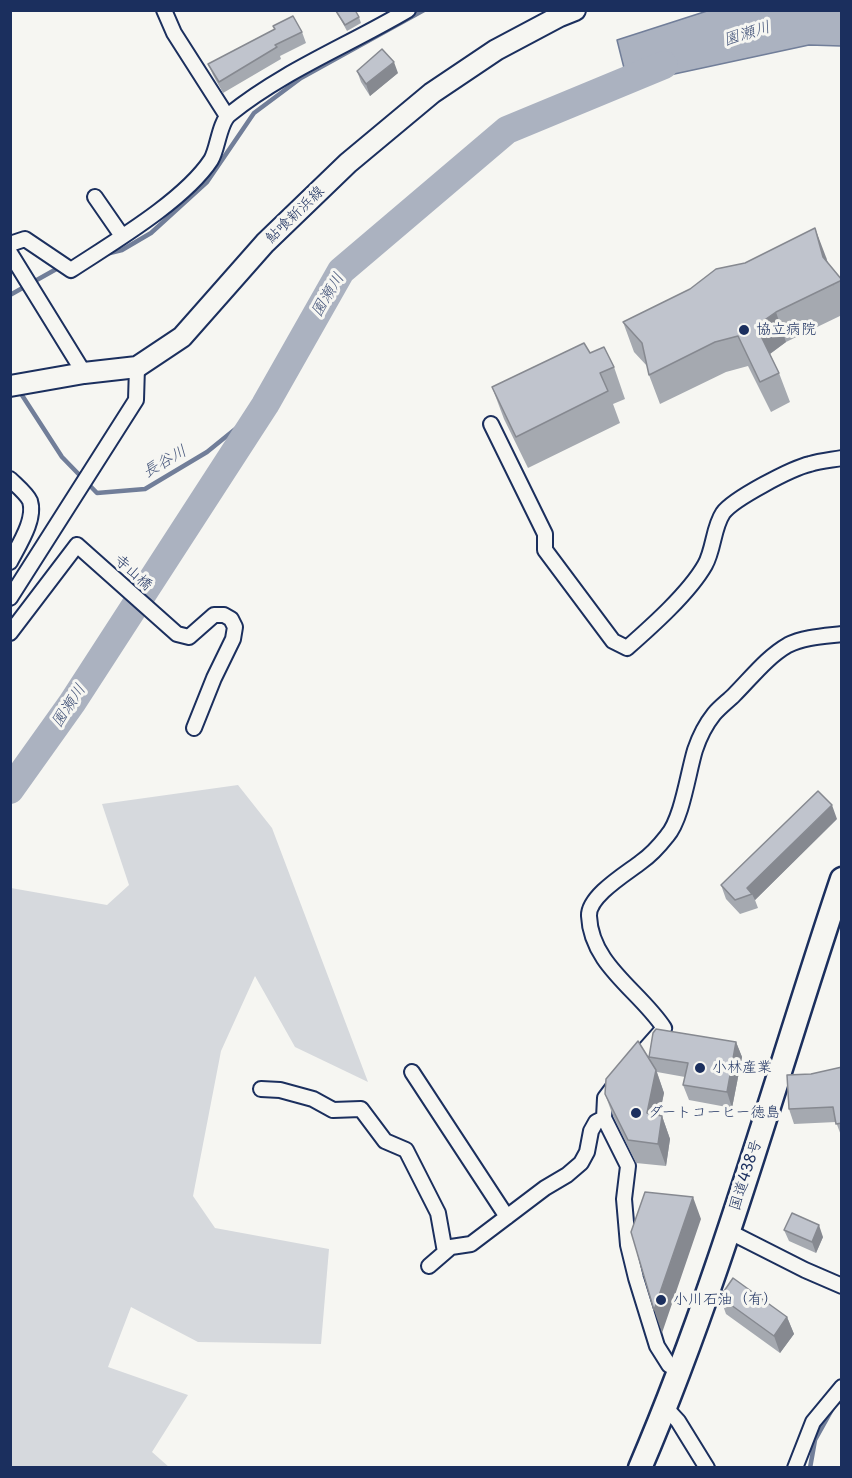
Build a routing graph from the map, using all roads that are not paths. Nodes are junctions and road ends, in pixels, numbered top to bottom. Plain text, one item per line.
1 (164, 10) edge
2 (408, 10) edge
3 (574, 10) edge
4 (227, 116) junction
5 (95, 197) dead end
6 (122, 236) junction
7 (10, 244) edge
8 (10, 253) edge
9 (137, 367) junction
10 (84, 373) junction
11 (10, 386) edge
12 (491, 424) dead end
13 (842, 458) edge
14 (10, 479) edge
15 (10, 562) edge
16 (10, 598) edge
17 (10, 633) edge
18 (842, 634) edge
19 (194, 728) dead end
20 (842, 879) edge
21 (412, 1072) dead end
22 (261, 1089) dead end
23 (604, 1118) junction
24 (507, 1217) junction
25 (728, 1231) junction
26 (445, 1252) junction
27 (429, 1266) dead end
28 (842, 1286) edge
29 (679, 1371) junction
30 (842, 1387) edge
31 (666, 1407) junction
32 (640, 1467) edge
33 (707, 1467) edge
34 (795, 1467) edge

1 - 4 street
2 - 4 street
3 - 9 main road, 鮎喰新浜線
4 - 6 street
5 - 6 street
6 - 7 street
8 - 10 street
9 - 10 main road, 鮎喰新浜線
9 - 16 street
10 - 11 main road, 鮎喰新浜線
12 - 13 street
14 - 15 street
17 - 19 street, 寺山橋
18 - 23 street
20 - 25 highway, 国道438号
21 - 24 street
22 - 26 street
23 - 24 street
23 - 29 street
24 - 26 street
25 - 28 street
25 - 29 highway, 国道438号
26 - 27 street
29 - 31 highway, 国道438号
30 - 34 street
31 - 32 highway, 国道438号
31 - 33 street

